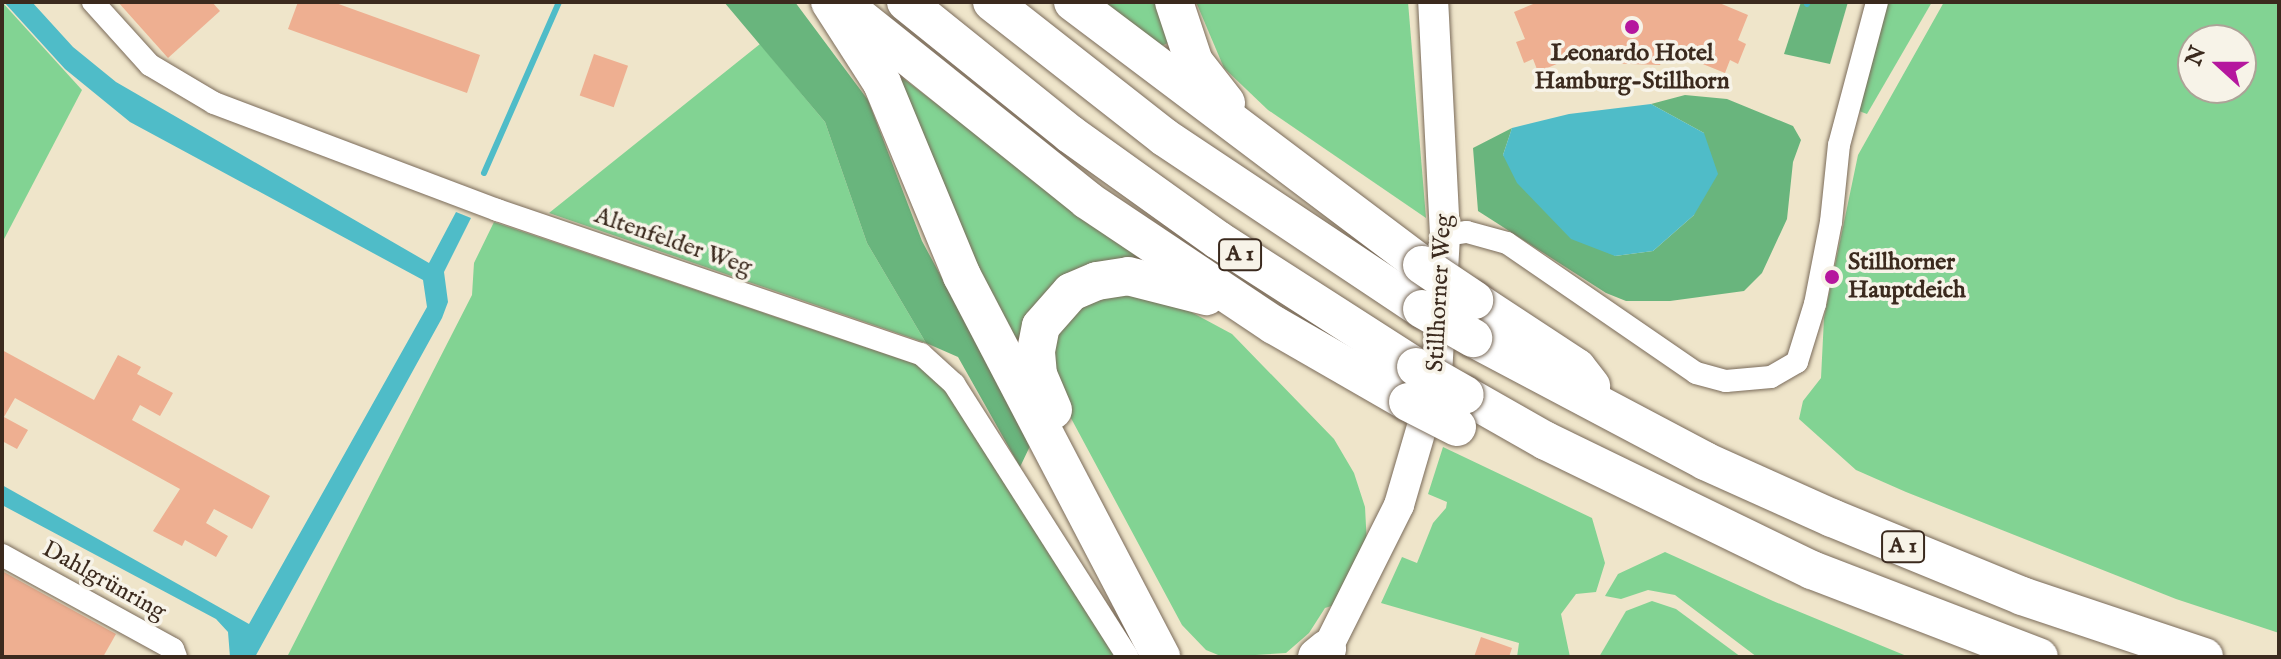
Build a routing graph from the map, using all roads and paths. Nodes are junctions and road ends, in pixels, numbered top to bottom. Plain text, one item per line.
1 (93, 2) edge
2 (830, 2) edge
3 (841, 2) edge
4 (906, 2) edge
5 (992, 2) edge
6 (1073, 2) edge
7 (1174, 2) edge
8 (1433, 2) edge
9 (1877, 2) edge
10 (1276, 159) junction
11 (1445, 235) junction
12 (1274, 325) junction
13 (1412, 385) junction
14 (1612, 414) junction
15 (2, 555) edge
16 (1322, 654) edge
17 (176, 657) edge
18 (1128, 657) edge
19 (1161, 657) edge
20 (1190, 657) edge
21 (2039, 657) edge
22 (2204, 657) edge

1 - 18 street, Altenfelder Weg
2 - 19 highway
3 - 12 highway
4 - 13 highway, A 1
5 - 14 highway, A 1, bridge
6 - 10 highway
7 - 10 highway
8 - 11 main road, Stillhorner Weg
9 - 11 street
10 - 14 highway, bridge
11 - 16 main road, Stillhorner Weg
12 - 13 highway
12 - 20 highway
13 - 21 highway, A 1, bridge
14 - 22 highway, A 1
15 - 17 street, Dahlgrünring

